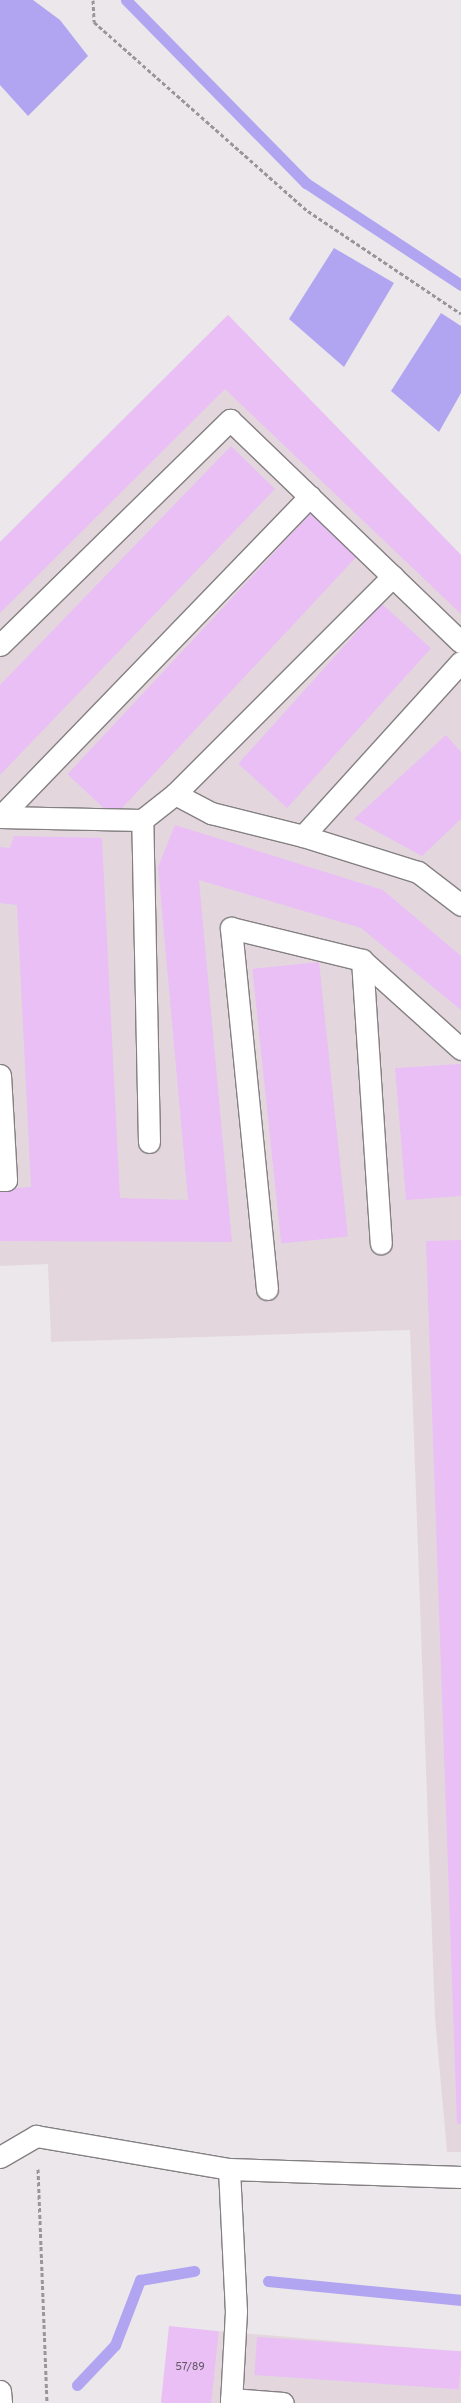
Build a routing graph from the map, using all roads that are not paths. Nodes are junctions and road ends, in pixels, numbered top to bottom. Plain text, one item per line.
1 (310, 496) junction
2 (393, 576) junction
3 (461, 642) edge
4 (0, 645) edge
5 (461, 662) edge
6 (175, 794) junction
7 (0, 817) edge
8 (142, 820) junction
9 (303, 836) junction
10 (461, 905) edge
11 (362, 960) junction
12 (461, 1049) edge
13 (0, 1075) edge
14 (149, 1142) dead end
15 (0, 1180) edge
16 (381, 1243) dead end
17 (267, 1288) dead end
18 (0, 2157) edge
19 (229, 2169) junction
20 (461, 2177) edge
21 (0, 2391) edge
22 (231, 2401) edge
23 (1, 2403) edge
24 (283, 2403) edge

1 - 2 lane
1 - 4 lane
1 - 7 lane
2 - 3 lane
2 - 6 lane
5 - 9 lane
6 - 8 lane
6 - 9 lane
7 - 8 lane
8 - 14 lane
9 - 10 lane
11 - 12 lane
11 - 16 lane
11 - 17 lane
13 - 15 lane
18 - 19 lane
19 - 20 lane
19 - 22 lane
21 - 23 lane
22 - 24 lane

